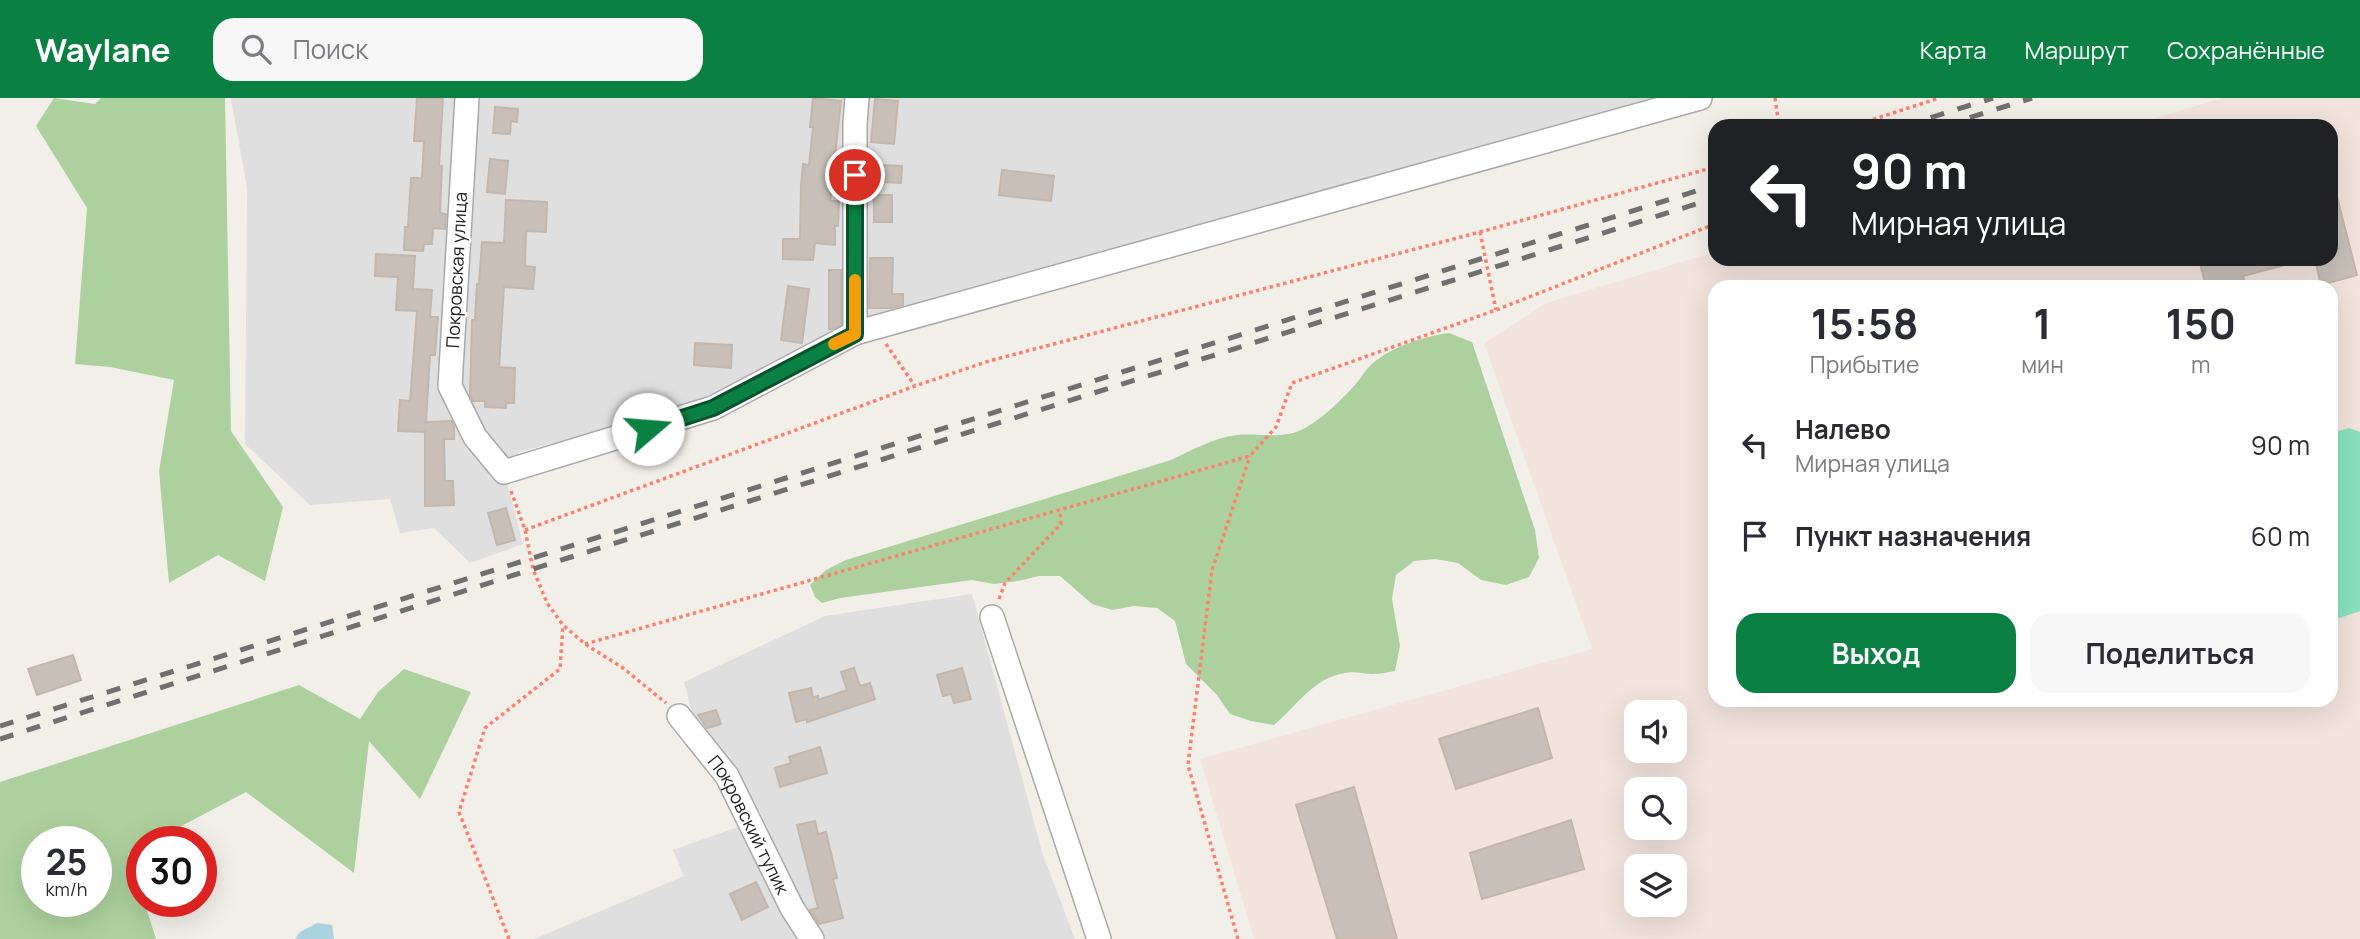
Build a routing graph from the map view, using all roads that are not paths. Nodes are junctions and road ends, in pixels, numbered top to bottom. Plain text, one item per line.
1 (467, 98) edge
2 (857, 98) edge
3 (1700, 98) edge
4 (865, 331) junction
5 (992, 617) road end
6 (679, 716) road end
7 (812, 939) edge
8 (1098, 939) edge

1 - 4 street, Покровская улица
2 - 4 street
3 - 4 street
5 - 8 street
6 - 7 street, Покровский тупик

